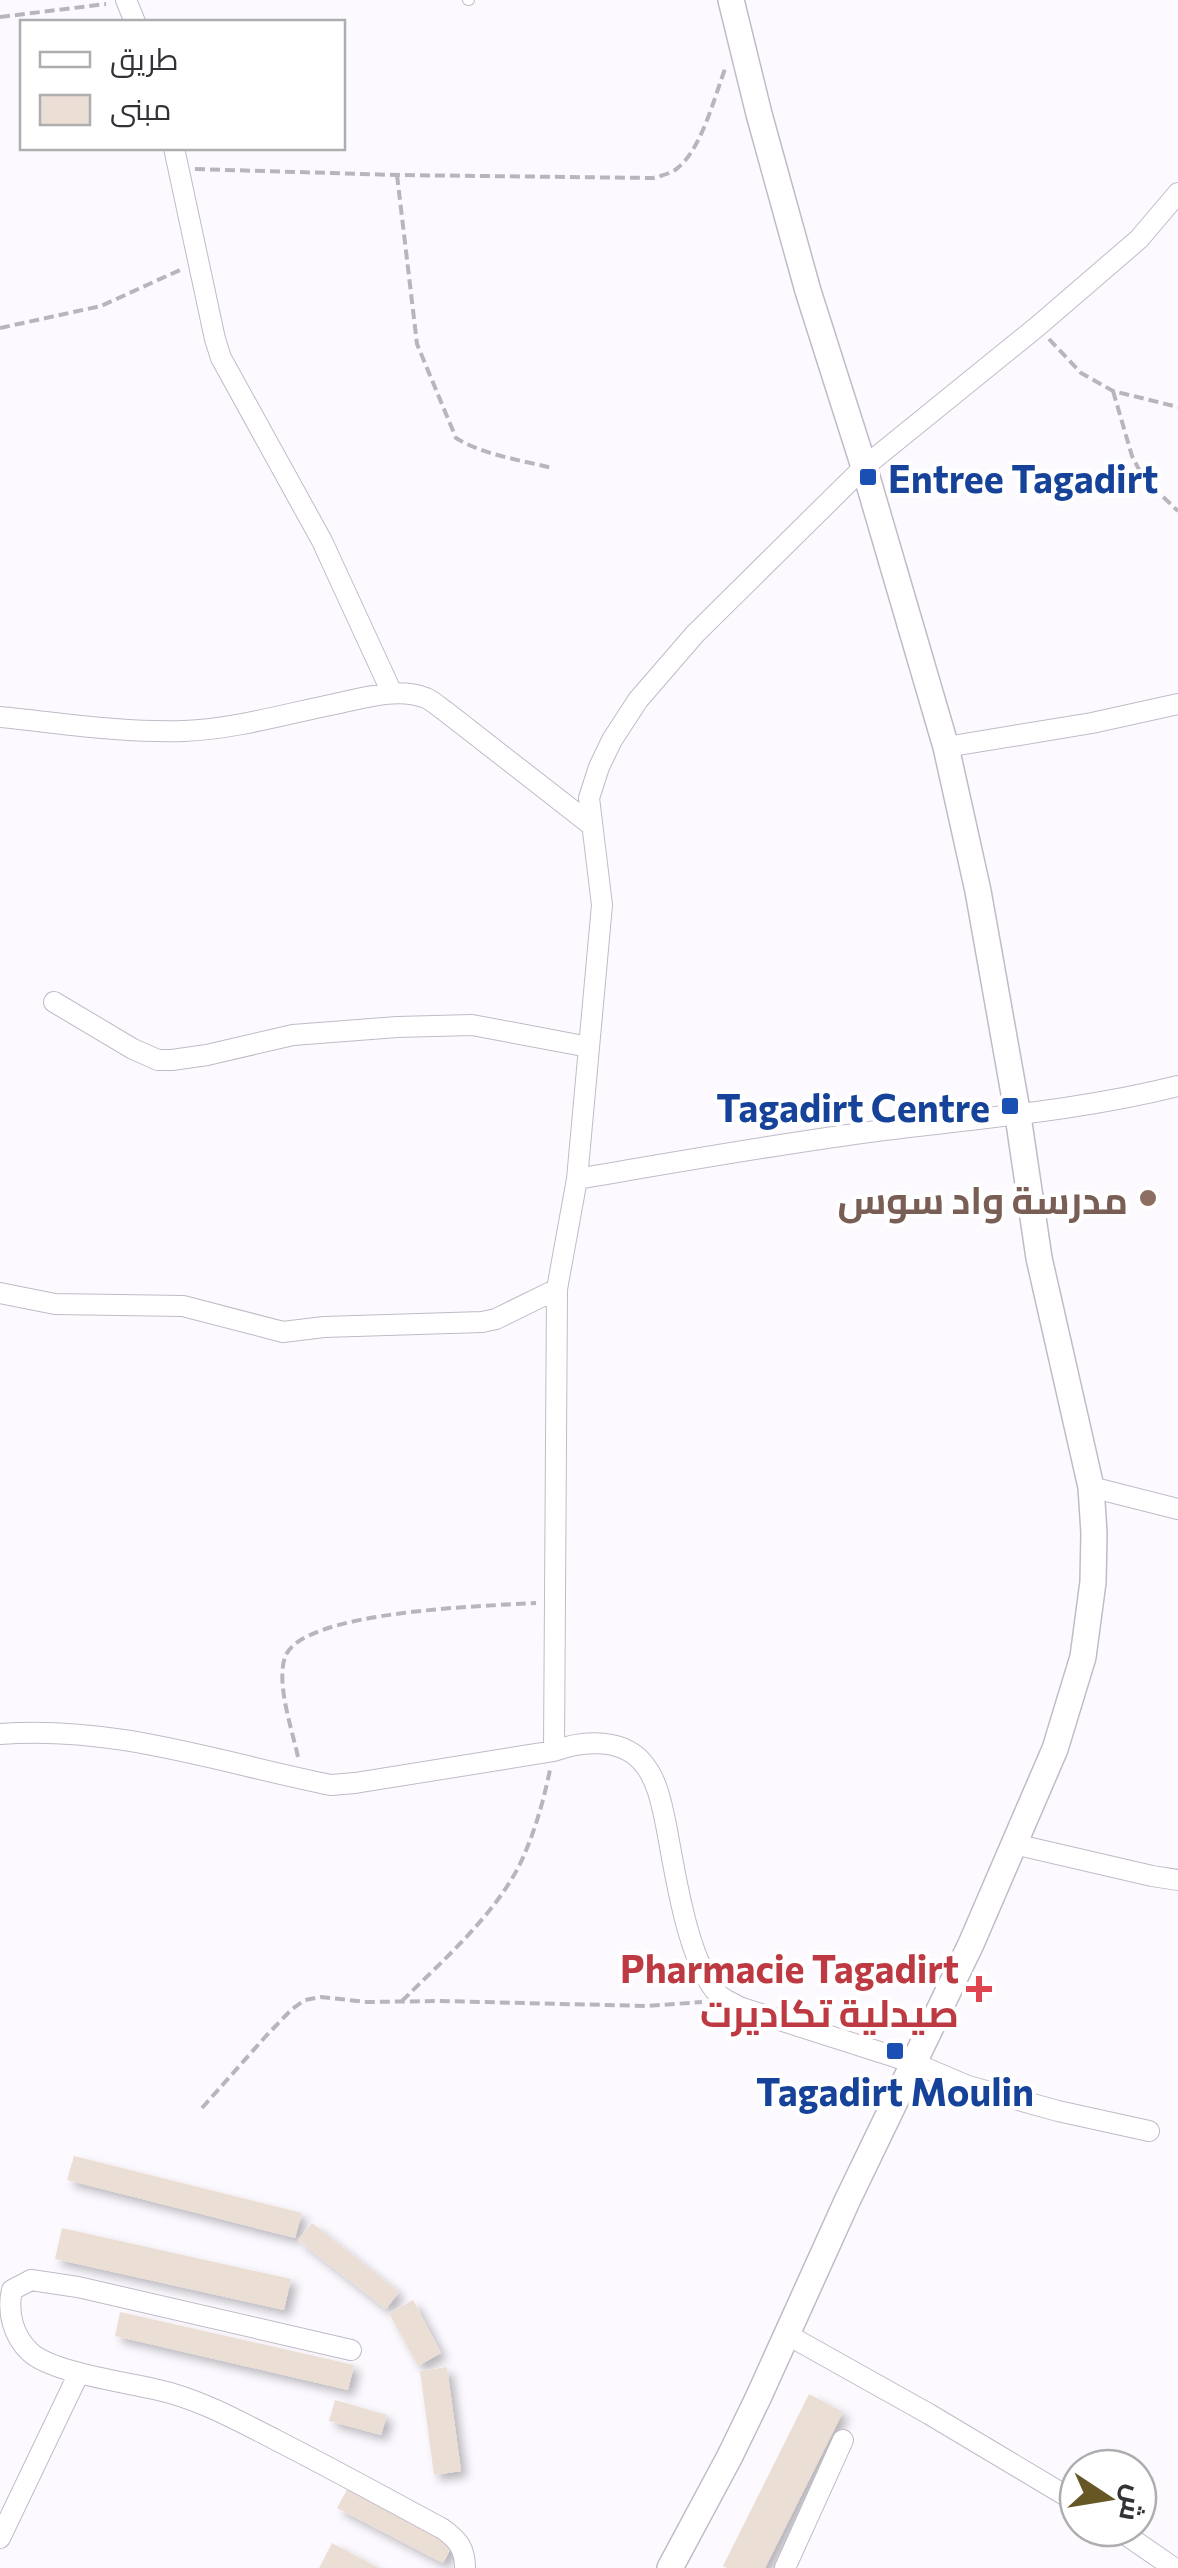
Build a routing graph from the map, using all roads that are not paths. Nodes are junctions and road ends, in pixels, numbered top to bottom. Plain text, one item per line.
1 (731, 0) edge
2 (175, 150) edge
3 (1178, 193) edge
4 (864, 467) junction
5 (392, 693) junction
6 (1178, 704) edge
7 (0, 717) edge
8 (946, 747) junction
9 (590, 824) junction
10 (54, 1002) dead end
11 (589, 1047) junction
12 (1178, 1086) edge
13 (1018, 1116) junction
14 (576, 1179) junction
15 (557, 1290) junction
16 (0, 1293) edge
17 (1091, 1486) junction
18 (1178, 1509) edge
19 (0, 1734) edge
20 (554, 1751) junction
21 (1014, 1844) junction
22 (1178, 1880) edge
23 (914, 2063) junction
24 (1149, 2132) dead end
25 (786, 2334) junction
26 (351, 2350) dead end
27 (80, 2373) junction
28 (843, 2440) dead end
29 (1058, 2492) edge
30 (0, 2538) edge
31 (1145, 2548) edge
32 (464, 2568) edge
33 (670, 2568) edge
34 (785, 2568) edge
35 (1174, 2568) edge

1 - 4 street
2 - 5 street
3 - 4 street
4 - 8 street
4 - 9 street
5 - 7 street
5 - 9 street
6 - 8 street
8 - 13 street
9 - 11 street
10 - 11 street
11 - 14 street
12 - 13 street
13 - 14 street
13 - 17 street
14 - 15 street
15 - 16 street
15 - 20 street
17 - 18 street
17 - 21 street
19 - 20 street
20 - 23 street
21 - 22 street
21 - 23 street
23 - 24 street
23 - 25 street
25 - 29 street
25 - 33 street
26 - 27 street
27 - 30 street
27 - 32 street
28 - 34 street
31 - 35 street

